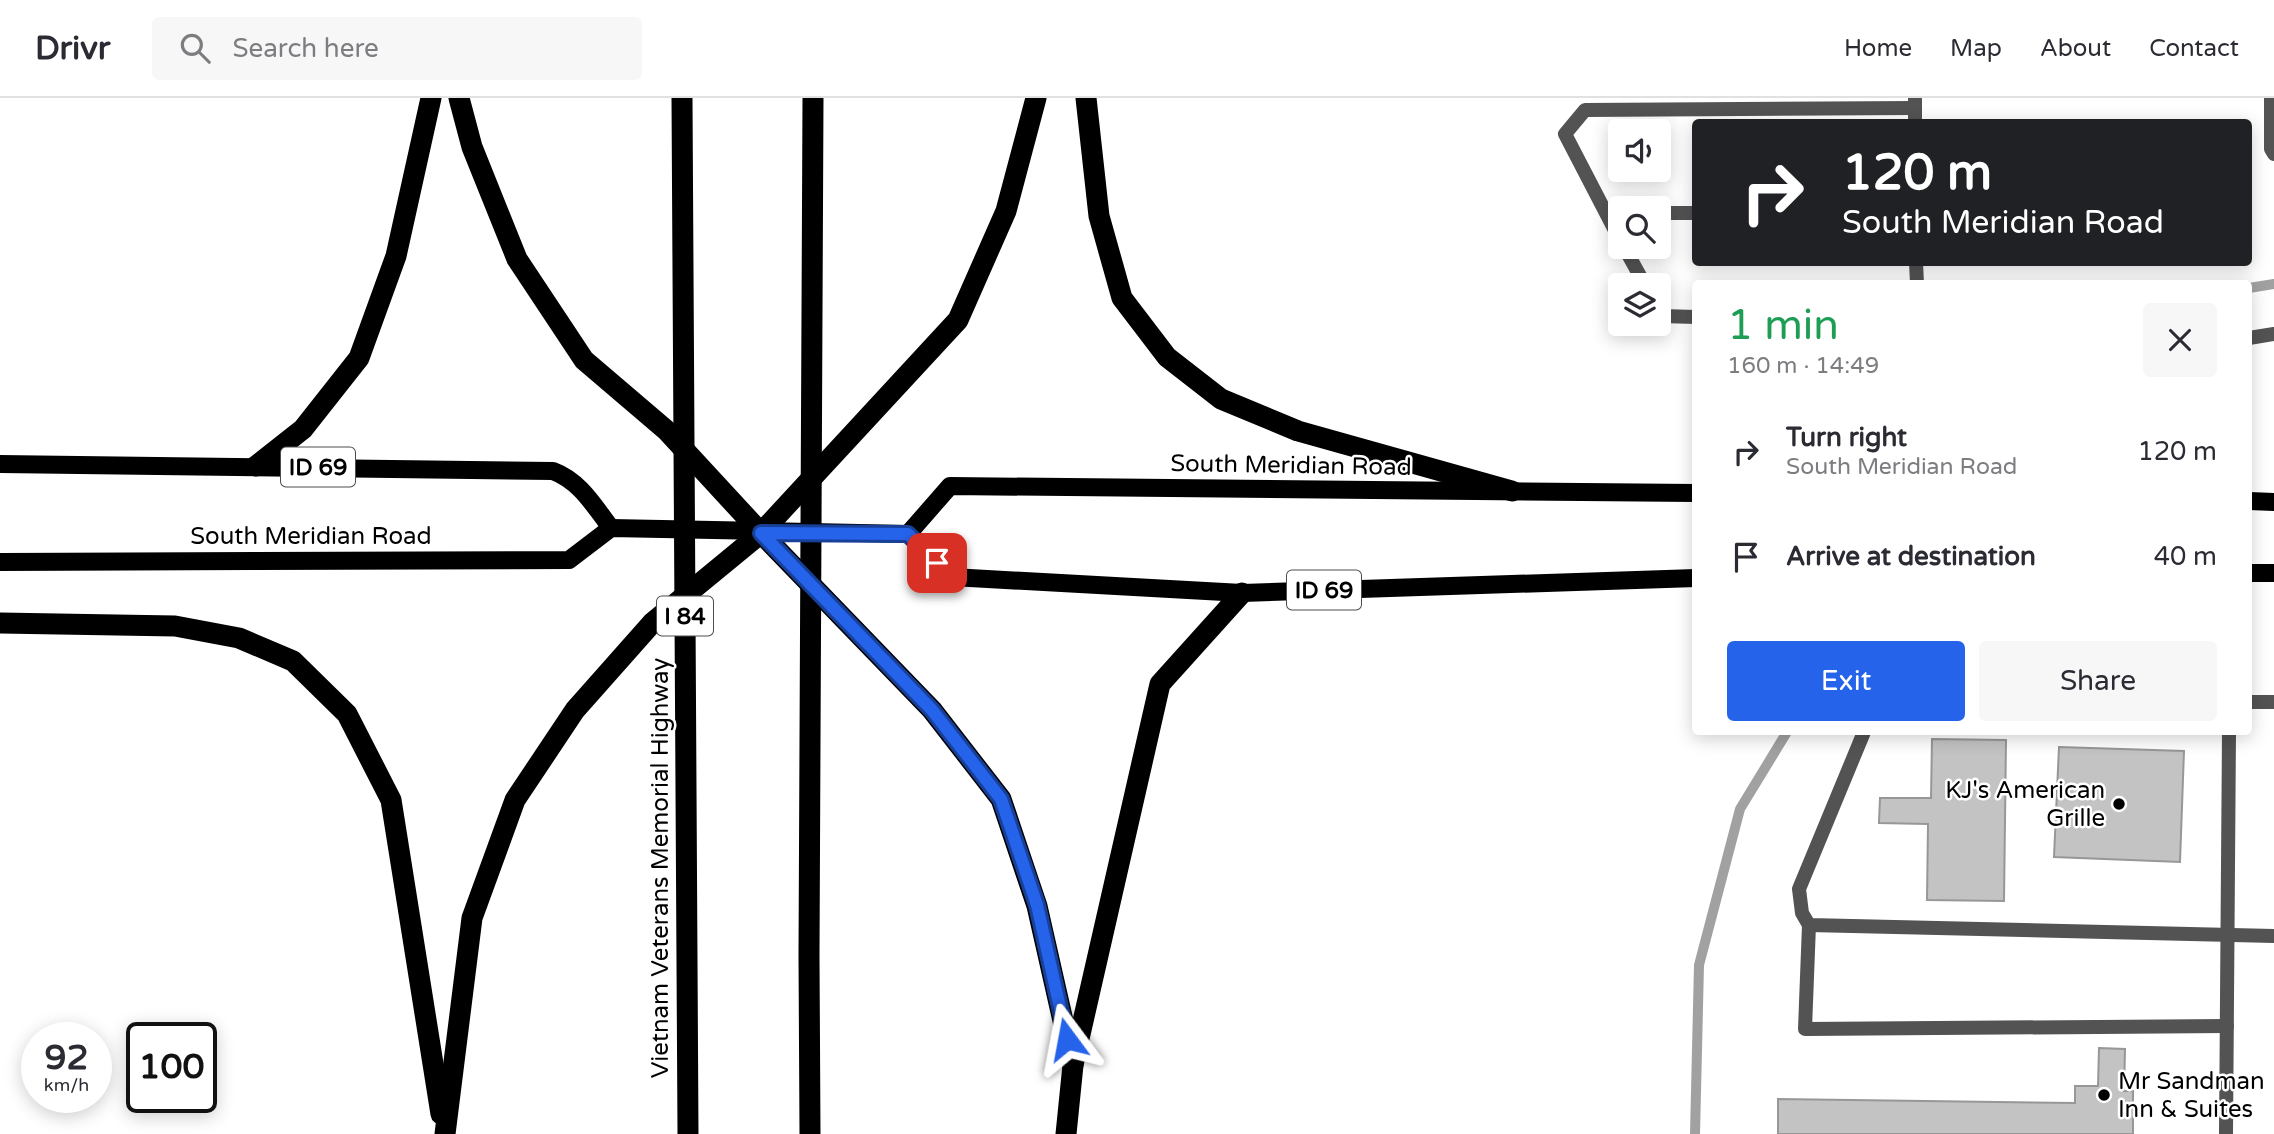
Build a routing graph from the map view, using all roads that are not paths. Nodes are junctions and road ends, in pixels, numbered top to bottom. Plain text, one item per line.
1 (431, 98) edge
2 (459, 98) edge
3 (682, 98) edge
4 (813, 98) edge
5 (1036, 98) edge
6 (1086, 98) edge
7 (2271, 98) edge
8 (1915, 109) edge
9 (2274, 154) edge
10 (1608, 203) edge
11 (1671, 213) edge
12 (1692, 213) edge
13 (1671, 316) edge
14 (1692, 317) edge
15 (2274, 334) edge
16 (2252, 338) edge
17 (0, 464) edge
18 (256, 466) junction
19 (1512, 491) junction
20 (1692, 493) edge
21 (2252, 501) edge
22 (2274, 502) edge
23 (611, 528) junction
24 (761, 533) junction
25 (908, 534) junction
26 (0, 562) edge
27 (2252, 573) edge
28 (2274, 573) edge
29 (1692, 578) edge
30 (1242, 593) junction
31 (0, 622) edge
32 (2252, 702) edge
33 (2274, 702) edge
34 (1863, 735) edge
35 (2229, 735) edge
36 (1809, 925) junction
37 (2228, 935) junction
38 (2274, 936) edge
39 (2227, 1026) junction
40 (1073, 1065) junction
41 (445, 1134) edge
42 (688, 1134) edge
43 (810, 1134) edge
44 (1066, 1134) edge
45 (2226, 1134) edge

1 - 18 highway
2 - 24 highway
3 - 42 highway, Vietnam Veterans Memorial Highway / I 84
4 - 43 highway
5 - 24 highway
6 - 19 highway
7 - 9 lane
8 - 10 lane
11 - 12 lane
13 - 14 lane
15 - 16 lane
17 - 18 main road, ID 69
18 - 23 main road, ID 69
19 - 20 main road, South Meridian Road
19 - 25 main road, South Meridian Road
21 - 22 main road
23 - 24 main road
23 - 26 main road, South Meridian Road
24 - 25 main road
24 - 40 highway
24 - 41 highway
25 - 30 main road, ID 69
27 - 28 main road
29 - 30 main road, ID 69
30 - 40 highway
31 - 41 highway
32 - 33 lane
34 - 36 lane
35 - 37 lane
36 - 37 lane
36 - 39 lane
37 - 38 lane
37 - 39 lane
39 - 45 lane
40 - 44 highway

